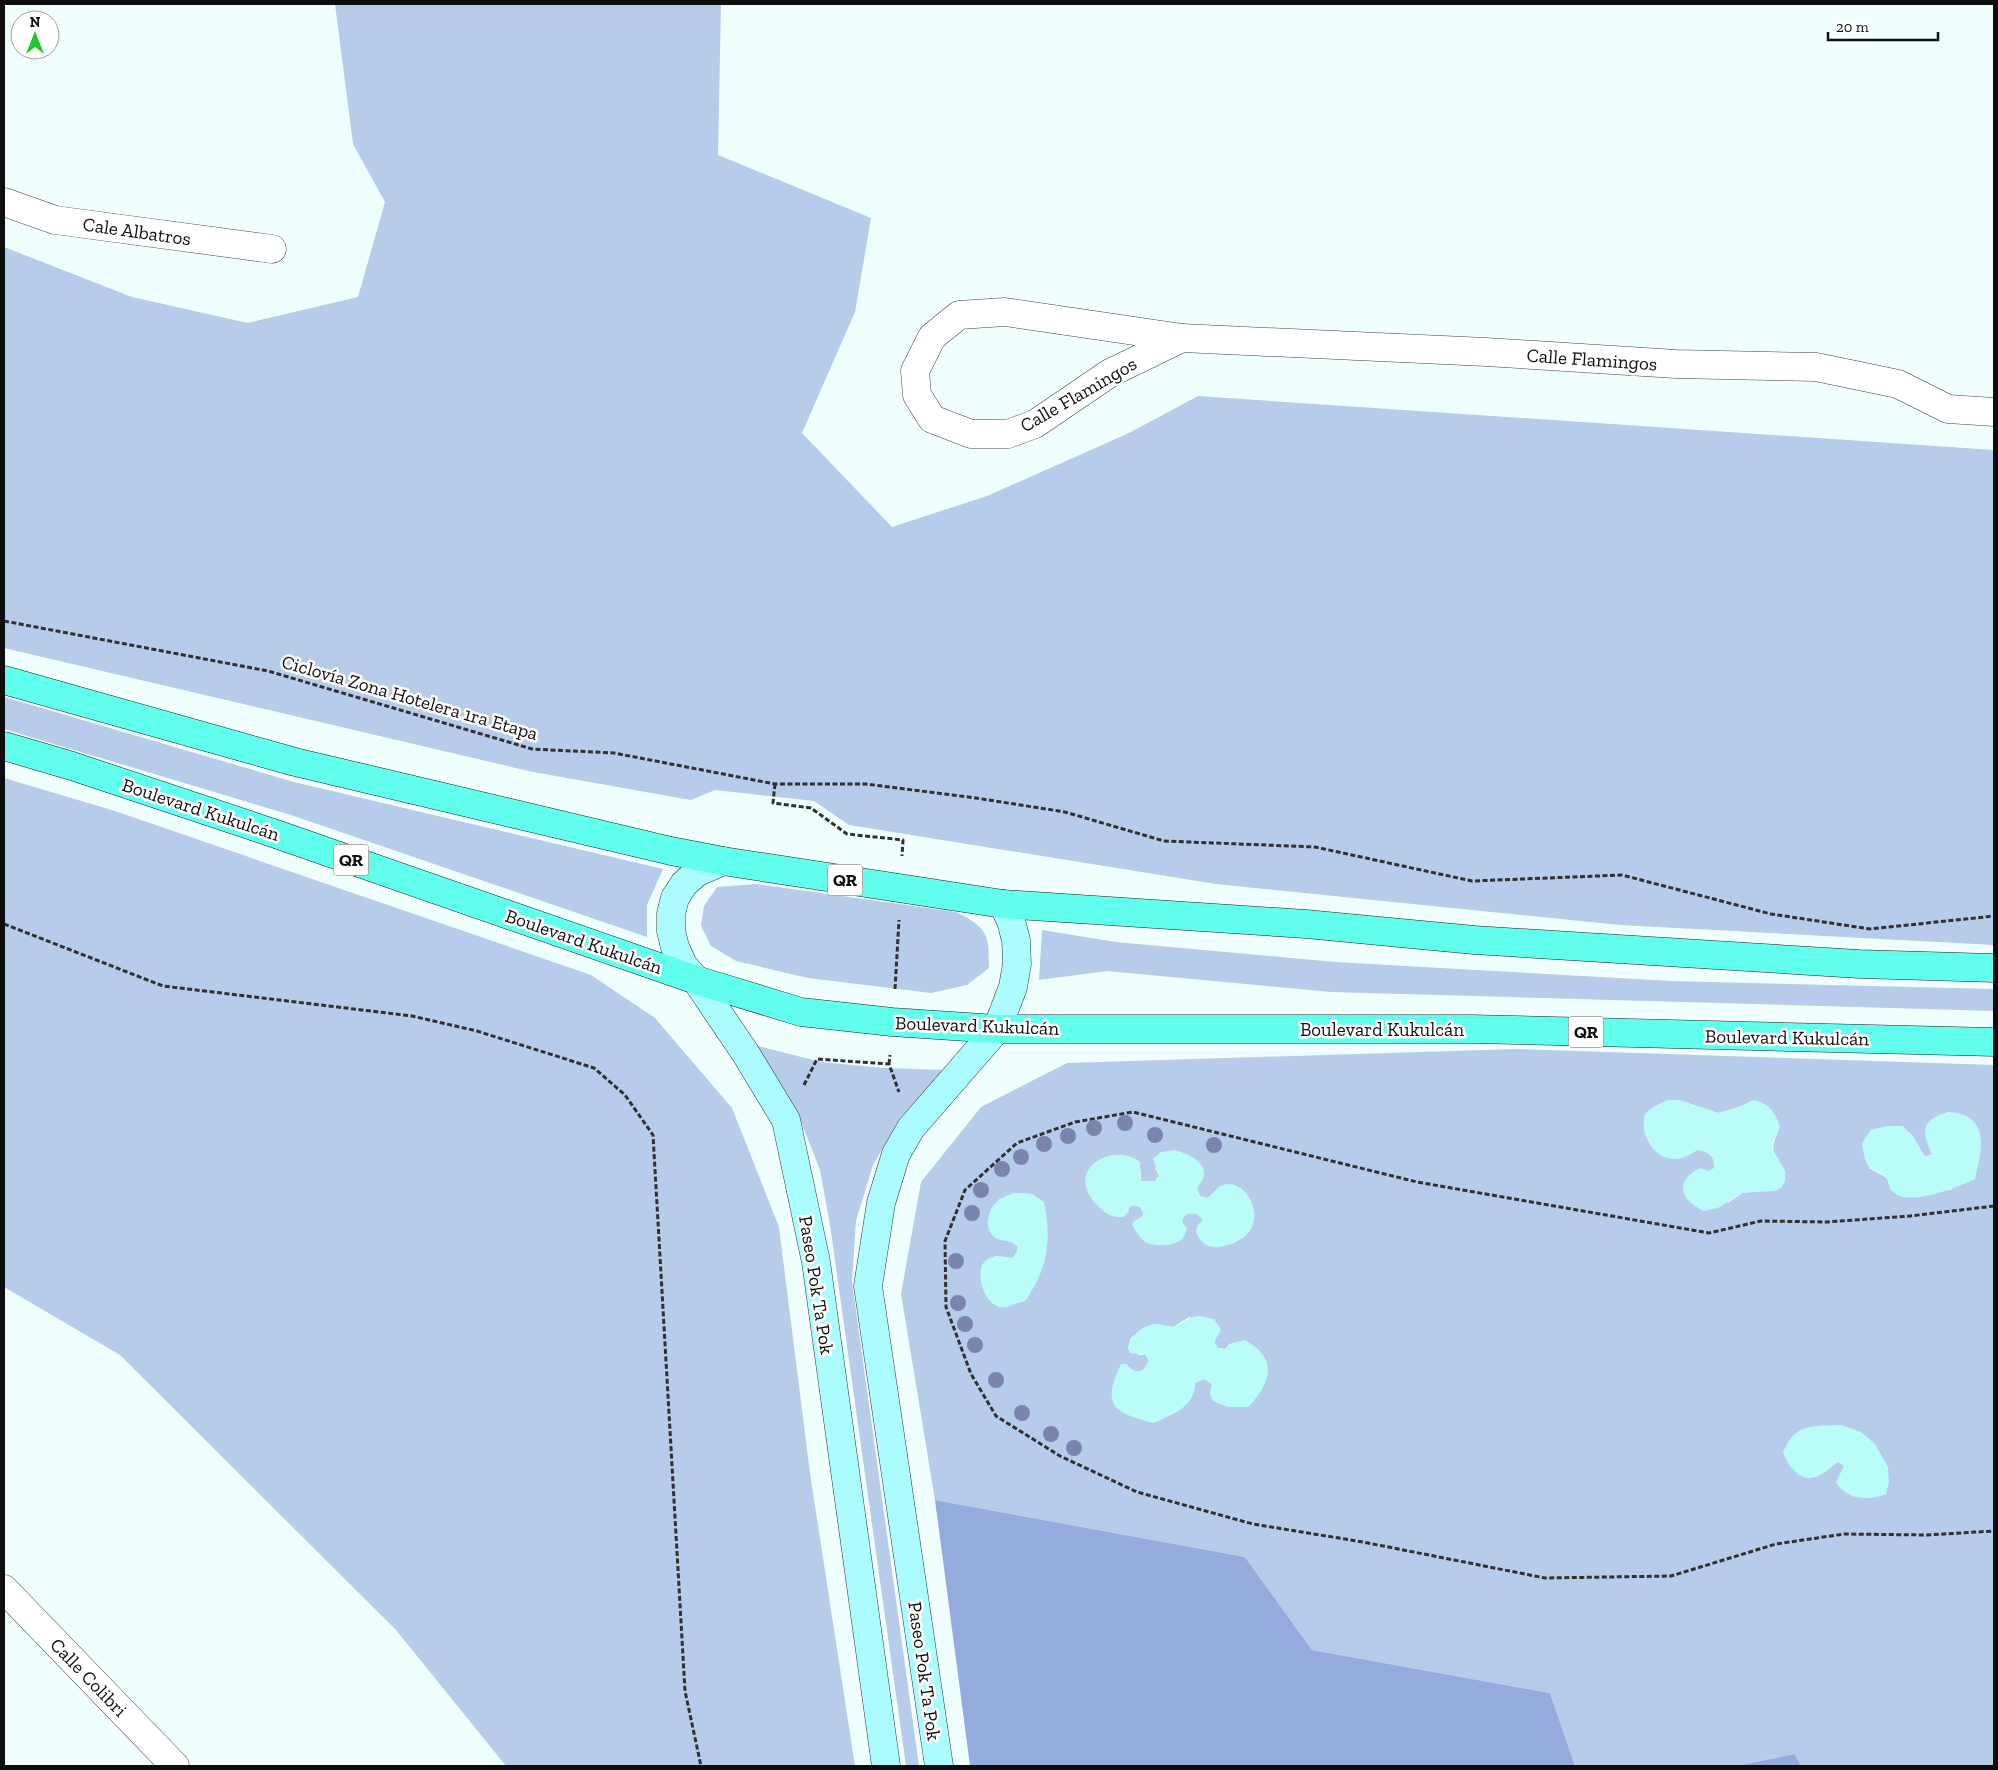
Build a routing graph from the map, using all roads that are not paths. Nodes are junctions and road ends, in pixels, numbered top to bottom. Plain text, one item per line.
1 (4, 202) edge
2 (272, 249) dead end
3 (1182, 338) junction
4 (1994, 412) edge
5 (4, 680) edge
6 (4, 746) edge
7 (723, 861) junction
8 (1003, 904) junction
9 (1994, 968) edge
10 (696, 980) junction
11 (997, 1029) junction
12 (1994, 1042) edge
13 (4, 1589) edge
14 (175, 1766) edge
15 (886, 1766) edge
16 (939, 1766) edge

1 - 2 street, Cale Albatros
3 - 3 street, Calle Flamingos
3 - 4 street, Calle Flamingos
5 - 7 main road, QR
6 - 10 main road, Boulevard Kukulcán / QR
7 - 8 main road, QR
7 - 10 street, Paseo Pok Ta Pok
8 - 9 main road, QR
8 - 11 street, Paseo Pok Ta Pok
10 - 11 main road, Boulevard Kukulcán / QR
10 - 15 street, Paseo Pok Ta Pok
11 - 12 main road, Boulevard Kukulcán / QR
11 - 16 street, Paseo Pok Ta Pok
13 - 14 street, Calle Colibri

